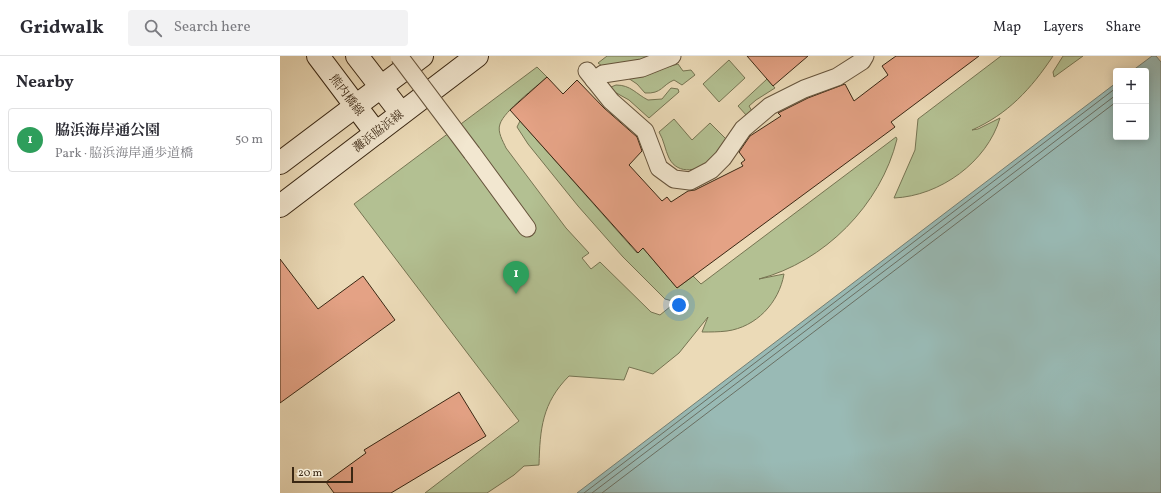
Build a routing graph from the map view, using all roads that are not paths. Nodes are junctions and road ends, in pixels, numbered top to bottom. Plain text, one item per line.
1 (318, 56) edge
2 (357, 56) edge
3 (399, 56) edge
4 (422, 56) edge
5 (477, 56) edge
6 (672, 56) edge
7 (865, 56) edge
8 (381, 88) junction
9 (356, 107) junction
10 (401, 113) junction
11 (376, 133) junction
12 (280, 163) edge
13 (280, 206) edge
14 (526, 228) dead end

1 - 9 street, 熊内橋線
2 - 8 street
3 - 14 street, bridge
4 - 8 street
5 - 10 street, 灘浜脇浜線
6 - 7 street
8 - 9 street
8 - 10 street
9 - 11 street, 熊内橋線
9 - 12 street
10 - 11 street, 灘浜脇浜線
11 - 13 street, 灘浜脇浜線

